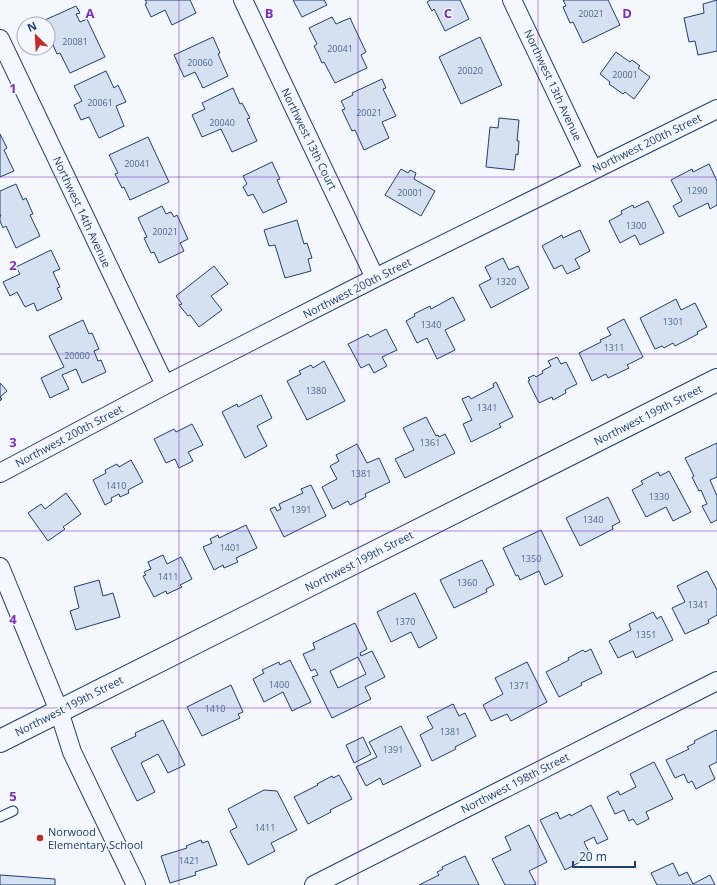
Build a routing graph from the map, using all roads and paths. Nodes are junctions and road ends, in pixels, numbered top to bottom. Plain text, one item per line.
1 (243, 0) edge
2 (512, 0) edge
3 (0, 39) edge
4 (717, 109) edge
5 (593, 170) junction
6 (376, 278) junction
7 (717, 380) edge
8 (165, 385) junction
9 (0, 473) edge
10 (0, 567) edge
11 (717, 681) edge
12 (60, 711) junction
13 (0, 741) edge
14 (13, 811) dead end
15 (0, 817) edge
16 (136, 885) edge
17 (314, 885) edge

1 - 6 street, Northwest 13th Court
2 - 5 street, Northwest 13th Avenue
3 - 8 street, Northwest 14th Avenue
4 - 5 street, Northwest 200th Street
5 - 6 street, Northwest 200th Street
6 - 8 street, Northwest 200th Street
7 - 12 main road, Northwest 199th Street
8 - 9 street, Northwest 200th Street
10 - 12 street
11 - 17 street, Northwest 198th Street
12 - 13 main road, Northwest 199th Street
12 - 16 street
14 - 15 lane

